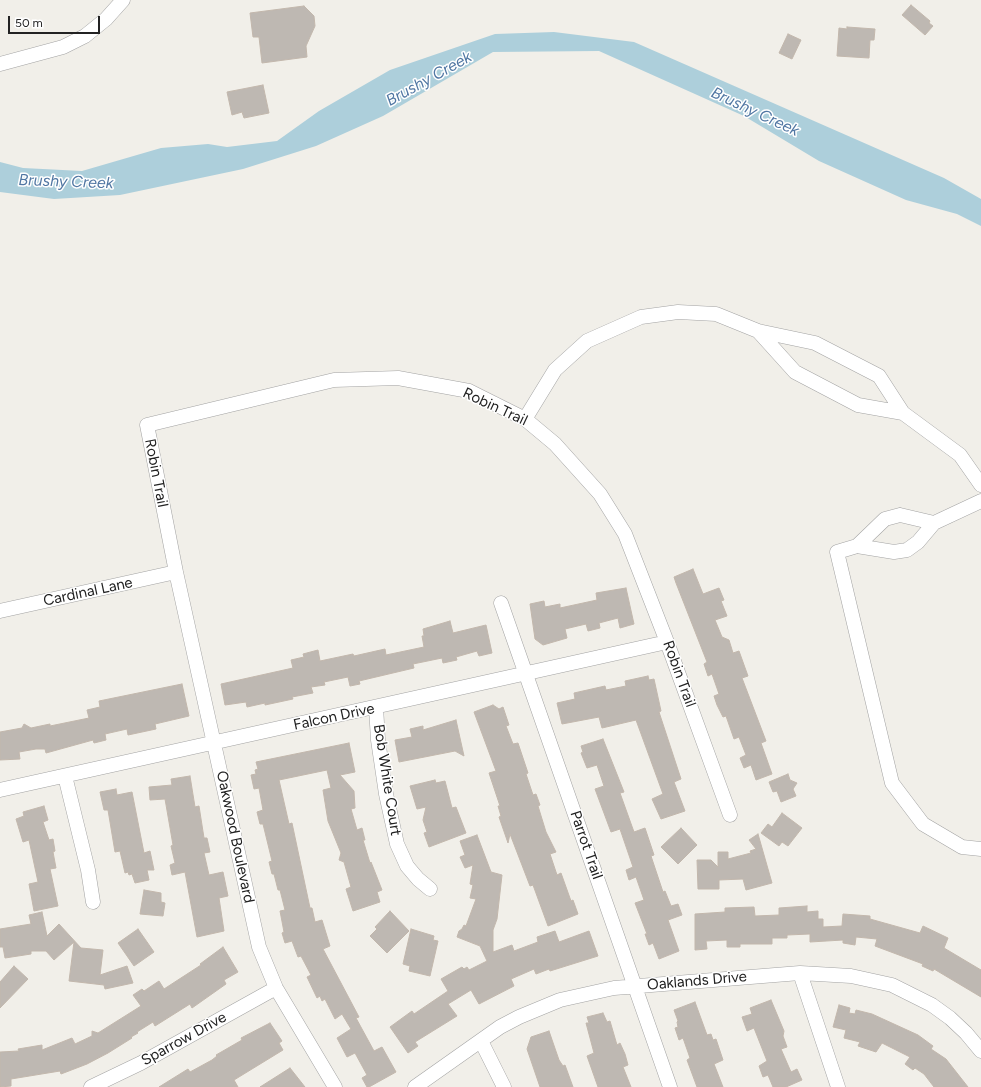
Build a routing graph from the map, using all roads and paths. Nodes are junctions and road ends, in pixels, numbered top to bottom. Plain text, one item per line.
1 (123, 0) edge
2 (0, 64) edge
3 (758, 331) junction
4 (903, 413) junction
5 (525, 419) junction
6 (981, 485) edge
7 (981, 500) edge
8 (934, 523) junction
9 (857, 546) junction
10 (176, 572) junction
11 (501, 603) dead end
12 (0, 611) edge
13 (667, 642) junction
14 (526, 674) junction
15 (376, 707) junction
16 (215, 743) junction
17 (65, 776) junction
18 (0, 790) edge
19 (730, 815) dead end
20 (981, 849) edge
21 (430, 889) dead end
22 (93, 902) dead end
23 (800, 973) junction
24 (635, 986) junction
25 (276, 988) junction
26 (481, 1041) junction
27 (981, 1051) edge
28 (91, 1087) edge
29 (335, 1087) edge
30 (415, 1087) edge
31 (504, 1087) edge
32 (670, 1087) edge
33 (838, 1087) edge

1 - 2 street
3 - 4 street
3 - 4 street
3 - 5 street
4 - 6 street
5 - 10 street, Robin Trail
5 - 13 street, Robin Trail
7 - 8 street
8 - 9 street
8 - 9 street
9 - 20 street
10 - 12 street, Cardinal Lane
10 - 16 street, Oakwood Boulevard
11 - 14 street, Parrot Trail
13 - 14 street, Falcon Drive
13 - 19 street, Robin Trail
14 - 15 street, Falcon Drive
14 - 24 street, Parrot Trail
15 - 16 street, Falcon Drive
15 - 21 street, Bob White Court
16 - 17 street, Falcon Drive
16 - 25 street, Oakwood Boulevard
17 - 18 street, Falcon Drive
17 - 22 street
23 - 24 street, Oaklands Drive
23 - 27 street, Oaklands Drive
23 - 33 street
24 - 26 street, Oaklands Drive
24 - 32 street, Parrot Trail
25 - 28 street, Sparrow Drive
25 - 29 street, Oakwood Boulevard
26 - 30 street, Oaklands Drive
26 - 31 street

